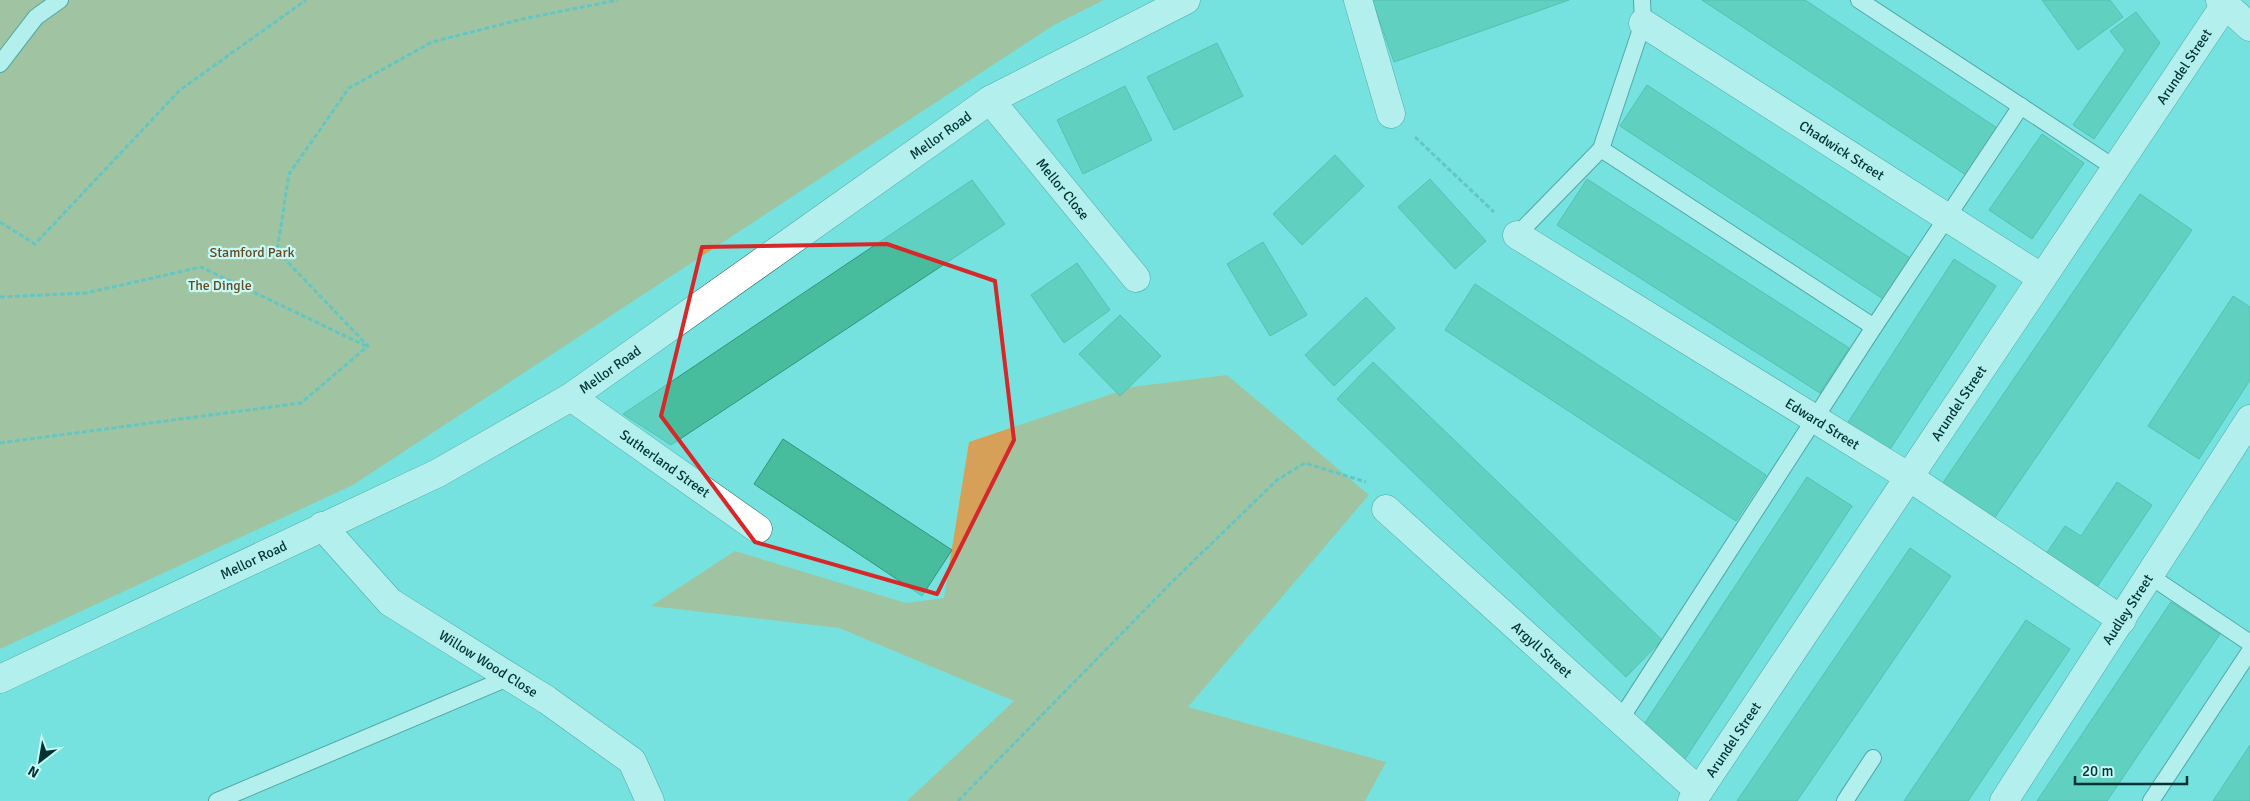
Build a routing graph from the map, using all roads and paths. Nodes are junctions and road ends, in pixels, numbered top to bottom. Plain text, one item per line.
1 (60, 0) edge
2 (306, 0) edge
3 (618, 0) edge
4 (1186, 0) edge
5 (1358, 0) edge
6 (1859, 0) edge
7 (2223, 3) edge
8 (1643, 11) edge
9 (2250, 27) edge
10 (0, 64) edge
11 (990, 100) junction
12 (2021, 106) junction
13 (1391, 114) joint
14 (1602, 149) junction
15 (2116, 168) junction
16 (1948, 217) junction
17 (0, 222) edge
18 (1518, 235) junction
19 (1136, 278) dead end
20 (2042, 278) junction
21 (0, 297) edge
22 (1874, 327) junction
23 (368, 346) junction
24 (571, 397) junction
25 (1815, 419) junction
26 (2250, 419) edge
27 (0, 443) edge
28 (1909, 477) junction
29 (1386, 509) joint
30 (322, 526) junction
31 (758, 530) dead end
32 (2150, 576) junction
33 (2122, 620) junction
34 (2250, 643) edge
35 (2250, 651) edge
36 (510, 677) junction
37 (0, 679) edge
38 (1620, 720) junction
39 (1873, 758) dead end
40 (1695, 796) edge
41 (216, 801) edge
42 (650, 801) edge
43 (958, 801) edge
44 (1845, 801) edge
45 (2004, 801) edge
46 (2151, 801) edge

1 - 10 lane
2 - 17 path
3 - 23 path
4 - 11 main road, Mellor Road
5 - 13 main road
6 - 12 lane
7 - 9 main road
7 - 15 main road, Arundel Street
8 - 14 lane
8 - 16 main road, Chadwick Street
11 - 19 main road, Mellor Close
11 - 24 main road, Mellor Road
12 - 15 lane
12 - 16 lane
13 - 18 path
14 - 18 lane
14 - 22 lane
15 - 20 main road, Arundel Street
16 - 20 main road, Chadwick Street
16 - 22 lane
18 - 25 main road, Edward Street
20 - 28 main road, Arundel Street
21 - 23 path
22 - 25 lane
23 - 27 path
24 - 30 main road, Mellor Road
24 - 31 main road, Sutherland Street
25 - 28 main road, Edward Street
25 - 38 lane
26 - 32 main road, Audley Street
28 - 33 main road, Edward Street
28 - 40 main road, Arundel Street
29 - 38 main road, Argyll Street
29 - 43 path
30 - 36 main road, Willow Wood Close
30 - 37 main road, Mellor Road
32 - 33 main road, Audley Street
32 - 34 lane
33 - 45 main road, Audley Street
35 - 46 lane
36 - 41 lane
36 - 42 main road, Willow Wood Close
38 - 40 main road, Argyll Street
39 - 44 lane

